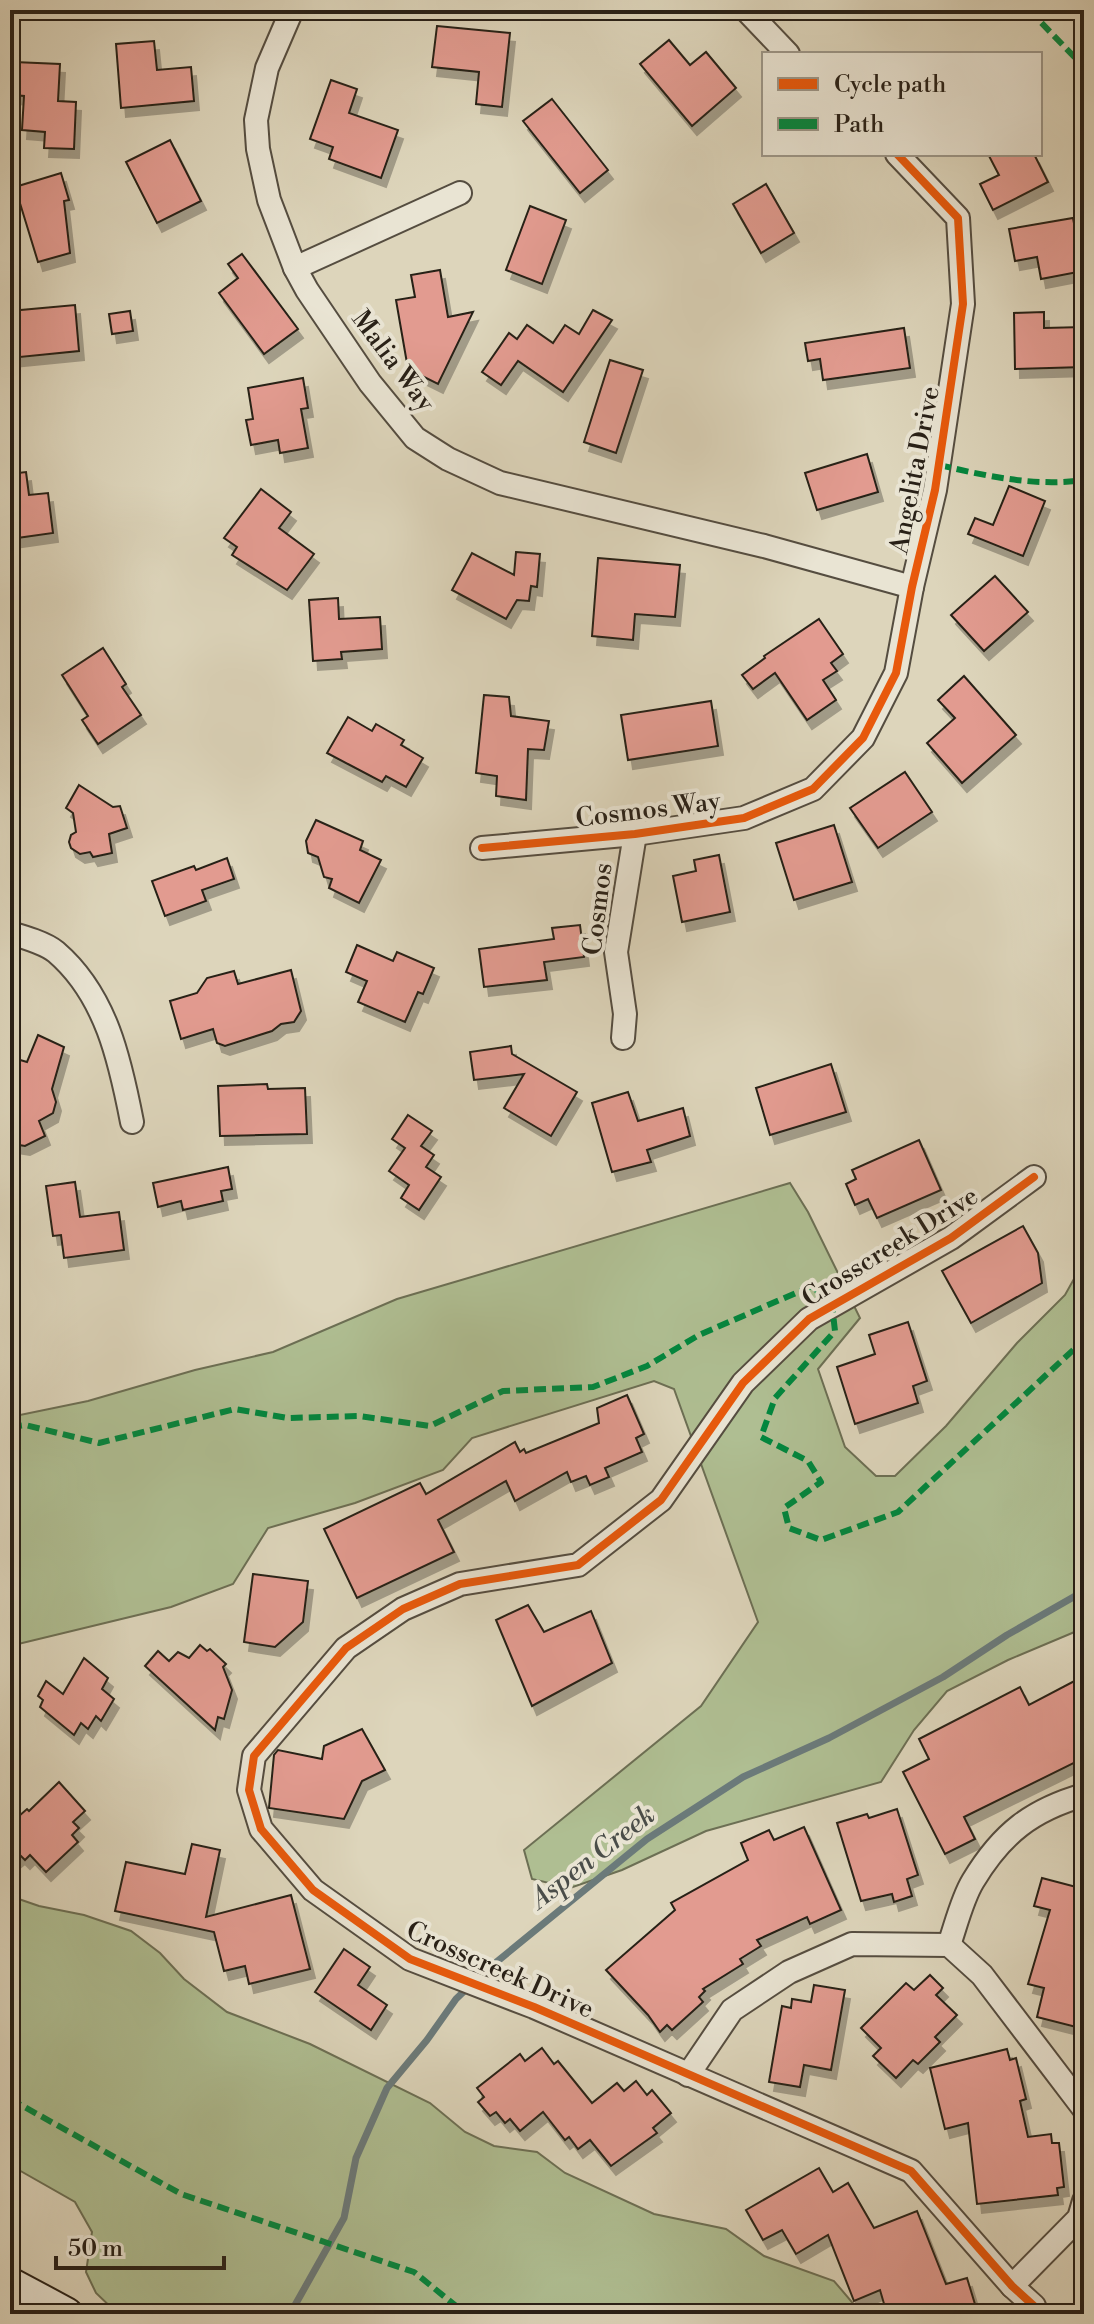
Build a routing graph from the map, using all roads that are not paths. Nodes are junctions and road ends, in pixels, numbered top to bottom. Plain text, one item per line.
1 (292, 10) edge
2 (746, 10) edge
3 (786, 52) edge
4 (899, 156) edge
5 (460, 193) dead end
6 (295, 268) junction
7 (912, 587) junction
8 (813, 789) joint
9 (635, 834) junction
10 (482, 848) dead end
11 (10, 933) edge
12 (623, 1038) dead end
13 (132, 1122) dead end
14 (1034, 1177) dead end
15 (1084, 1795) edge
16 (949, 1945) junction
17 (688, 2075) junction
18 (1084, 2109) edge
19 (1084, 2201) edge
20 (10, 2284) edge
21 (1012, 2286) junction
22 (1036, 2310) edge
23 (66, 2314) edge

1 - 6 street, Malia Way
2 - 3 street
4 - 7 street, Angelita Drive
5 - 6 street
6 - 7 street, Malia Way
7 - 8 street, Angelita Drive
8 - 9 street, Cosmos Way
9 - 10 street, Cosmos Way
9 - 12 street, Cosmos
11 - 13 street
14 - 17 street, Crosscreek Drive
15 - 16 street
16 - 17 street
16 - 18 street
17 - 21 street, Crosscreek Drive
19 - 21 street
20 - 23 street
21 - 22 street, Crosscreek Drive

